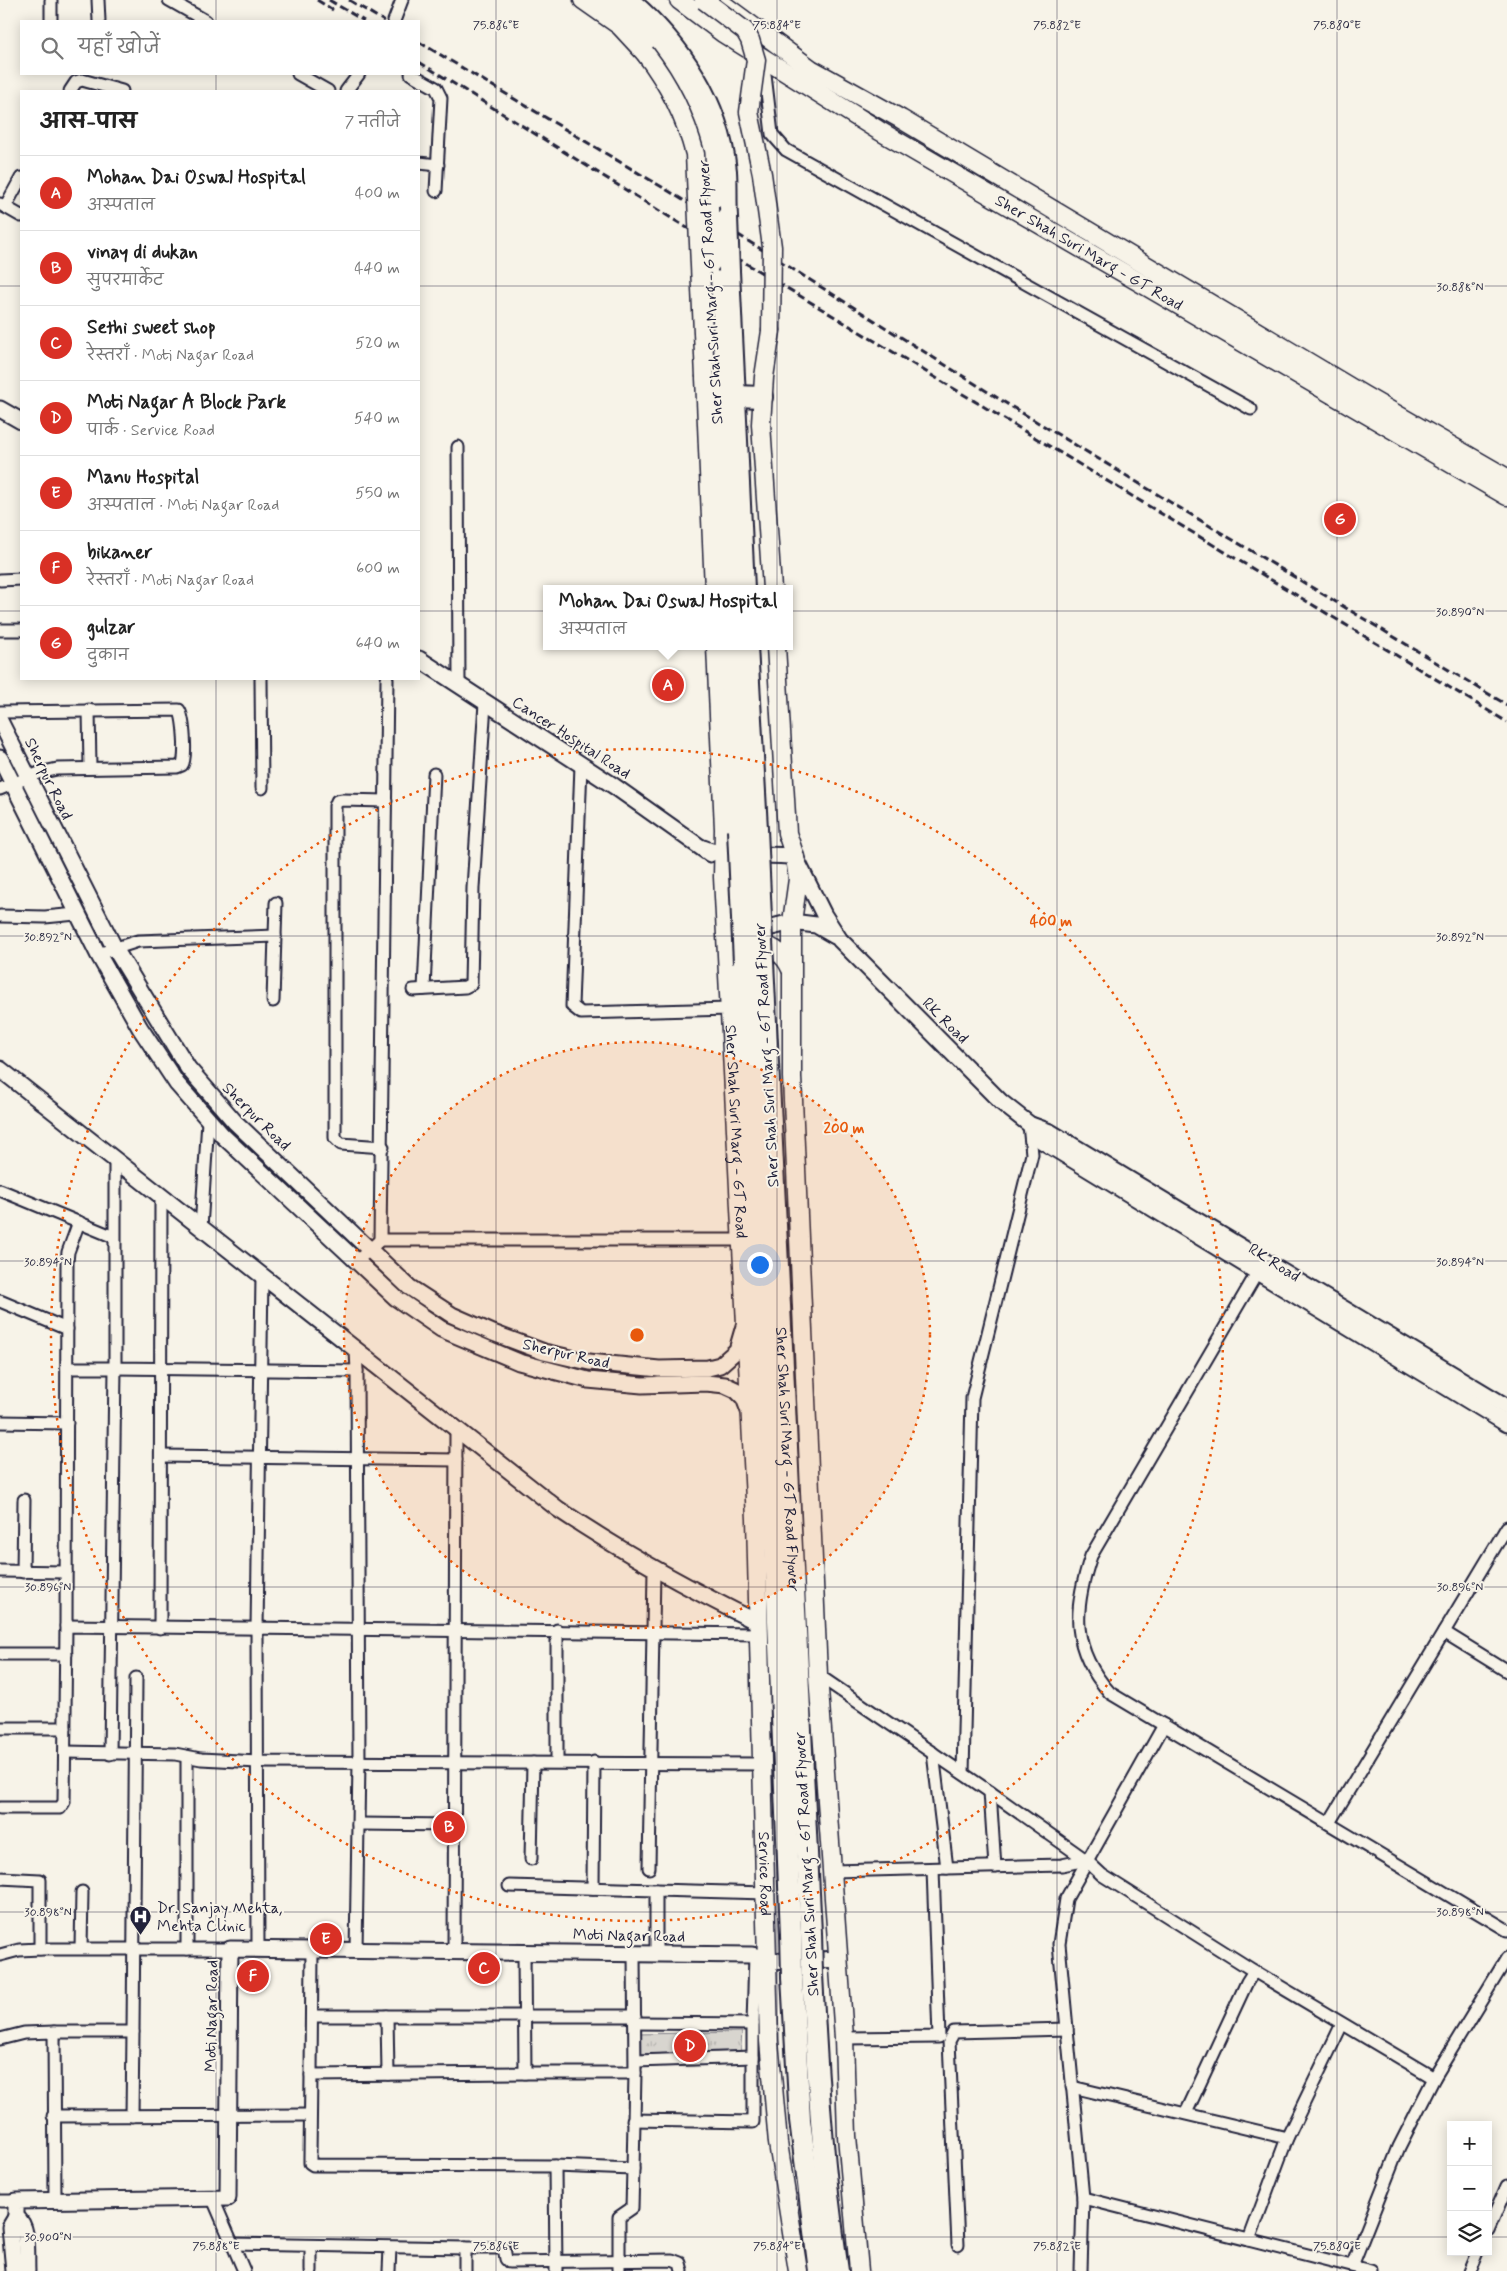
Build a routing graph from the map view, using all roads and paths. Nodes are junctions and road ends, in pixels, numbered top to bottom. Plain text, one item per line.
1 (51, 0) edge
2 (98, 0) edge
3 (169, 0) edge
4 (402, 0) edge
5 (583, 0) edge
6 (605, 0) edge
7 (628, 0) edge
8 (679, 0) edge
9 (704, 0) edge
10 (717, 0) edge
11 (51, 20) edge
12 (98, 20) edge
13 (204, 20) edge
14 (394, 20) edge
15 (644, 46) junction
16 (763, 58) junction
17 (300, 75) edge
18 (357, 75) edge
19 (413, 75) edge
20 (99, 79) edge
21 (71, 90) edge
22 (120, 90) edge
23 (326, 90) edge
24 (347, 90) edge
25 (420, 163) edge
26 (438, 165) junction
27 (20, 180) edge
28 (436, 191) dead end
29 (3, 205) edge
30 (20, 215) edge
31 (736, 396) junction
32 (762, 397) junction
33 (712, 408) junction
34 (0, 409) edge
35 (1251, 409) dead end
36 (20, 420) edge
37 (458, 447) dead end
38 (1507, 478) edge
39 (1507, 496) edge
40 (0, 580) edge
41 (20, 580) edge
42 (714, 585) edge
43 (726, 585) edge
44 (744, 585) edge
45 (772, 585) edge
46 (0, 630) edge
47 (20, 630) edge
48 (716, 650) edge
49 (729, 650) edge
50 (747, 650) edge
51 (776, 650) edge
52 (420, 660) edge
53 (262, 680) edge
54 (387, 680) edge
55 (459, 686) junction
56 (485, 703) junction
57 (89, 710) junction
58 (0, 712) edge
59 (0, 721) edge
60 (0, 758) edge
61 (581, 765) junction
62 (90, 767) junction
63 (434, 774) dead end
64 (27, 778) junction
65 (6, 787) edge
66 (262, 788) dead end
67 (386, 801) junction
68 (747, 830) junction
69 (703, 848) junction
70 (724, 854) junction
71 (795, 857) junction
72 (723, 877) junction
73 (86, 892) junction
74 (276, 903) dead end
75 (73, 907) junction
76 (725, 911) junction
77 (0, 916) edge
78 (792, 922) junction
79 (275, 936) junction
80 (840, 940) junction
81 (114, 947) junction
82 (98, 954) junction
83 (745, 962) junction
84 (791, 969) junction
85 (273, 1002) dead end
86 (730, 1009) junction
87 (2, 1076) edge
88 (208, 1121) junction
89 (235, 1122) junction
90 (1029, 1124) junction
91 (222, 1134) junction
92 (383, 1147) junction
93 (115, 1159) junction
94 (0, 1190) edge
95 (161, 1196) junction
96 (79, 1222) junction
97 (201, 1228) junction
98 (114, 1237) junction
99 (741, 1240) junction
100 (374, 1244) junction
101 (356, 1260) junction
102 (1260, 1267) junction
103 (262, 1276) junction
104 (0, 1301) edge
105 (744, 1322) junction
106 (67, 1329) junction
107 (356, 1351) junction
108 (641, 1366) junction
109 (67, 1368) junction
110 (115, 1368) junction
111 (162, 1368) junction
112 (261, 1368) junction
113 (357, 1370) junction
114 (642, 1385) junction
115 (1507, 1407) edge
116 (750, 1414) junction
117 (0, 1422) edge
118 (67, 1423) junction
119 (1507, 1424) edge
120 (456, 1430) junction
121 (161, 1456) junction
122 (259, 1458) junction
123 (357, 1458) junction
124 (456, 1460) junction
125 (754, 1474) joint
126 (24, 1500) dead end
127 (1507, 1527) edge
128 (654, 1570) junction
129 (0, 1571) edge
130 (23, 1572) junction
131 (66, 1572) junction
132 (66, 1626) junction
133 (111, 1627) junction
134 (160, 1628) junction
135 (759, 1628) junction
136 (257, 1629) junction
137 (358, 1630) junction
138 (556, 1630) junction
139 (456, 1631) junction
140 (652, 1632) junction
141 (1444, 1632) junction
142 (0, 1654) edge
143 (66, 1654) junction
144 (1507, 1671) edge
145 (818, 1675) junction
146 (136, 1678) dead end
147 (1164, 1725) junction
148 (0, 1728) edge
149 (65, 1728) junction
150 (65, 1752) junction
151 (933, 1753) junction
152 (110, 1754) junction
153 (136, 1754) junction
154 (187, 1756) junction
155 (258, 1762) junction
156 (359, 1762) junction
157 (456, 1762) junction
158 (533, 1762) junction
159 (556, 1762) junction
160 (594, 1762) junction
161 (651, 1762) junction
162 (763, 1764) junction
163 (963, 1773) junction
164 (990, 1792) junction
165 (0, 1808) edge
166 (1329, 1823) junction
167 (358, 1824) junction
168 (455, 1825) junction
169 (531, 1859) dead end
170 (1086, 1860) junction
171 (996, 1867) junction
172 (649, 1868) dead end
173 (947, 1868) junction
174 (933, 1869) junction
175 (833, 1871) junction
176 (0, 1878) edge
177 (509, 1886) dead end
178 (593, 1888) junction
179 (656, 1890) junction
180 (82, 1892) dead end
181 (766, 1893) junction
182 (1507, 1930) edge
183 (81, 1948) junction
184 (40, 1949) junction
185 (133, 1949) junction
186 (187, 1949) junction
187 (230, 1949) junction
188 (258, 1950) junction
189 (312, 1951) junction
190 (356, 1951) junction
191 (454, 1952) junction
192 (524, 1952) junction
193 (634, 1954) junction
194 (656, 1954) junction
195 (0, 1955) edge
196 (761, 1957) junction
197 (1507, 1958) edge
198 (839, 1959) junction
199 (1254, 1971) junction
200 (802, 1976) junction
201 (312, 2016) junction
202 (388, 2016) junction
203 (524, 2016) junction
204 (635, 2020) junction
205 (753, 2024) junction
206 (1342, 2024) junction
207 (1067, 2029) junction
208 (54, 2032) junction
209 (133, 2032) junction
210 (844, 2038) junction
211 (0, 2039) edge
212 (753, 2057) junction
213 (636, 2061) junction
214 (525, 2073) junction
215 (635, 2073) junction
216 (388, 2074) junction
217 (311, 2075) junction
218 (1434, 2078) junction
219 (1072, 2087) junction
220 (1186, 2113) junction
221 (228, 2114) junction
222 (310, 2115) junction
223 (53, 2116) junction
224 (132, 2116) junction
225 (633, 2120) junction
226 (1287, 2138) junction
227 (555, 2166) junction
228 (633, 2169) junction
229 (1507, 2186) edge
230 (1083, 2198) junction
231 (213, 2199) junction
232 (55, 2200) junction
233 (0, 2201) edge
234 (16, 2201) junction
235 (16, 2217) junction
236 (1492, 2221) edge
237 (1250, 2240) junction
238 (233, 2244) junction
239 (958, 2245) dead end
240 (311, 2246) junction
241 (390, 2248) junction
242 (465, 2248) junction
243 (1476, 2256) edge
244 (556, 2266) edge
245 (619, 2266) edge
246 (1352, 2266) junction
247 (14, 2271) edge
248 (27, 2271) edge
249 (244, 2271) edge
250 (311, 2271) edge
251 (390, 2271) edge
252 (465, 2271) edge
253 (682, 2271) edge
254 (798, 2271) edge
255 (820, 2271) edge
256 (838, 2271) edge
257 (859, 2271) edge
258 (1081, 2271) edge
259 (1371, 2271) edge
260 (1470, 2271) edge

1 - 11 street
2 - 12 street
3 - 13 street
4 - 14 street
5 - 15 main road
6 - 15 highway, Sher Shah Suri Marg - GT Road Flyover
7 - 31 highway, Sher Shah Suri Marg - GT Road Flyover, bridge
8 - 16 main road, Sher Shah Suri Marg - GT Road
9 - 32 main road, bridge
10 - 38 main road, Sher Shah Suri Marg - GT Road
15 - 33 main road, bridge
15 - 33 highway, Sher Shah Suri Marg - GT Road Flyover, bridge
16 - 35 street
16 - 39 main road, Sher Shah Suri Marg - GT Road
17 - 23 street
18 - 24 street
19 - 26 street
20 - 21 street
20 - 22 street
25 - 26 street
26 - 28 street
27 - 29 street
29 - 30 street
31 - 32 highway
31 - 44 highway, Sher Shah Suri Marg - GT Road Flyover
32 - 45 main road
33 - 42 main road
33 - 43 highway, Sher Shah Suri Marg - GT Road Flyover
34 - 36 street
37 - 55 street
40 - 41 street
46 - 47 street
48 - 70 main road, Sher Shah Suri Marg - GT Road
49 - 68 highway, Sher Shah Suri Marg - GT Road Flyover
50 - 68 highway, Sher Shah Suri Marg - GT Road Flyover
51 - 71 main road
52 - 55 street, Cancer Hospital Road
53 - 66 street
54 - 67 street
55 - 56 street, Cancer Hospital Road
56 - 61 street, Cancer Hospital Road
56 - 63 street
57 - 58 street
57 - 62 street
57 - 62 street
59 - 64 street, Sherpur Road
60 - 65 street, Sherpur Road
61 - 69 street, Cancer Hospital Road
61 - 86 street
62 - 64 street
64 - 65 street
64 - 73 street, Sherpur Road
65 - 75 street, Sherpur Road
67 - 92 street
67 - 92 street
68 - 83 highway, Sher Shah Suri Marg - GT Road Flyover, bridge
69 - 70 street
69 - 72 street
70 - 71 street
70 - 72 main road, Sher Shah Suri Marg - GT Road
71 - 78 main road
71 - 80 street
72 - 76 main road, Sher Shah Suri Marg - GT Road
73 - 75 street
73 - 81 street, Sherpur Road
74 - 79 street
75 - 77 street
75 - 82 street, Sherpur Road
76 - 78 street
76 - 83 main road, Sher Shah Suri Marg - GT Road
78 - 80 street
78 - 84 main road
79 - 81 street
79 - 85 street
80 - 90 street, RK Road
81 - 82 street
81 - 89 street, Sherpur Road
82 - 88 street, Sherpur Road
83 - 84 main road
83 - 86 main road, Sher Shah Suri Marg - GT Road
83 - 200 highway, Sher Shah Suri Marg - GT Road Flyover, bridge
84 - 145 main road
86 - 99 main road, Sher Shah Suri Marg - GT Road
87 - 93 street
88 - 91 street, Sherpur Road
88 - 97 street
89 - 91 street
89 - 100 street, Sherpur Road
90 - 102 street, RK Road
90 - 163 street
91 - 101 street, Sherpur Road
92 - 100 street
93 - 95 street
93 - 98 street
94 - 96 street
95 - 97 street
95 - 111 street
96 - 98 street
96 - 106 street
97 - 103 street
98 - 110 street
99 - 100 street
99 - 105 main road, Sher Shah Suri Marg - GT Road
100 - 101 street
100 - 108 street, Sherpur Road
101 - 114 street, Sherpur Road
102 - 115 street, RK Road
102 - 119 street, RK Road
102 - 147 street
103 - 107 street
103 - 112 street
104 - 106 street
105 - 108 street, Sherpur Road
105 - 116 main road, Sher Shah Suri Marg - GT Road
106 - 109 street
107 - 113 street
107 - 120 street
108 - 114 street
109 - 110 street
109 - 118 street
110 - 111 street
110 - 133 street
111 - 112 street
111 - 121 street
112 - 113 street
112 - 122 street
113 - 123 street
114 - 116 street, Sherpur Road
116 - 125 main road, Sher Shah Suri Marg - GT Road
117 - 118 street
118 - 131 street
120 - 124 street
120 - 128 street
121 - 122 street
121 - 134 street
122 - 123 street
122 - 136 street
123 - 124 street
123 - 137 street
124 - 139 street
125 - 135 main road, Service Road
126 - 130 street
127 - 141 street
128 - 135 street
128 - 140 street
129 - 130 street
130 - 131 street
131 - 132 street
132 - 133 street
132 - 143 street
133 - 134 street
133 - 152 street
134 - 136 street
135 - 140 street
135 - 162 main road, Service Road
136 - 137 street
136 - 155 street
137 - 139 street
137 - 156 street
138 - 139 street
138 - 140 street
138 - 159 street
139 - 157 street
140 - 161 street
141 - 144 street
141 - 166 street
142 - 143 street
143 - 149 street
145 - 151 street
145 - 175 main road
146 - 153 street
147 - 166 street
147 - 170 street
148 - 149 street
149 - 150 street
150 - 152 street
150 - 165 street
151 - 163 street
151 - 173 street
152 - 153 street
153 - 154 street
153 - 185 street
154 - 155 street
154 - 186 street
155 - 156 street
155 - 188 street
156 - 157 street
156 - 167 street
157 - 158 street
157 - 168 street
158 - 159 street
158 - 169 street
159 - 160 street
160 - 161 street
160 - 178 street
161 - 162 street
161 - 172 street
162 - 181 main road, Service Road
163 - 164 street
164 - 170 street
164 - 171 street
166 - 182 street
167 - 168 street
167 - 190 street
168 - 191 street
170 - 171 street
170 - 199 street
170 - 207 street
171 - 173 street
173 - 174 street
174 - 175 street
174 - 210 street
175 - 198 main road
176 - 184 street
177 - 178 street
178 - 179 street
179 - 181 street
179 - 194 street
180 - 183 street
181 - 196 main road, Service Road
183 - 184 street
183 - 185 street
184 - 195 street
185 - 186 street
185 - 209 street
186 - 187 street
187 - 188 street, Moti Nagar Road
187 - 221 street, Moti Nagar Road
188 - 189 street, Moti Nagar Road
189 - 190 street, Moti Nagar Road
189 - 201 street
190 - 191 street, Moti Nagar Road
191 - 192 street, Moti Nagar Road
192 - 193 street, Moti Nagar Road
192 - 203 street
193 - 194 street, Moti Nagar Road
193 - 204 street
194 - 196 street, Moti Nagar Road
196 - 198 street, Moti Nagar Road
196 - 205 street
196 - 254 main road, Service Road
197 - 218 street
198 - 210 main road
199 - 206 street
199 - 220 street
200 - 255 highway, Sher Shah Suri Marg - GT Road Flyover
200 - 256 highway, Sher Shah Suri Marg - GT Road Flyover
201 - 202 street
201 - 217 street
202 - 203 street
202 - 216 street
203 - 204 street
203 - 214 street
204 - 205 street
204 - 213 street
205 - 212 street
206 - 218 street
206 - 226 street
207 - 219 street
207 - 239 street
208 - 209 street
208 - 211 street
208 - 223 street
209 - 224 street
210 - 257 main road
212 - 213 street
212 - 225 street
213 - 215 street
214 - 215 street
214 - 216 street
215 - 225 street
216 - 217 street
217 - 222 street
218 - 246 street
219 - 220 street
219 - 230 street
220 - 226 street
221 - 222 street
221 - 224 street
221 - 231 street, Moti Nagar Road
222 - 227 street
223 - 224 street
223 - 232 street
225 - 228 street
226 - 237 street
227 - 228 street
227 - 244 street
228 - 245 street
229 - 236 street
230 - 237 street
230 - 258 street
231 - 232 street
231 - 238 street
232 - 234 street
233 - 234 street
234 - 235 street
235 - 247 street
235 - 248 street
237 - 246 street
238 - 240 street
238 - 249 street
240 - 241 street
240 - 250 street
241 - 242 street
241 - 251 street
242 - 244 street
242 - 252 street
243 - 260 street
244 - 245 street
245 - 253 street
246 - 259 street

